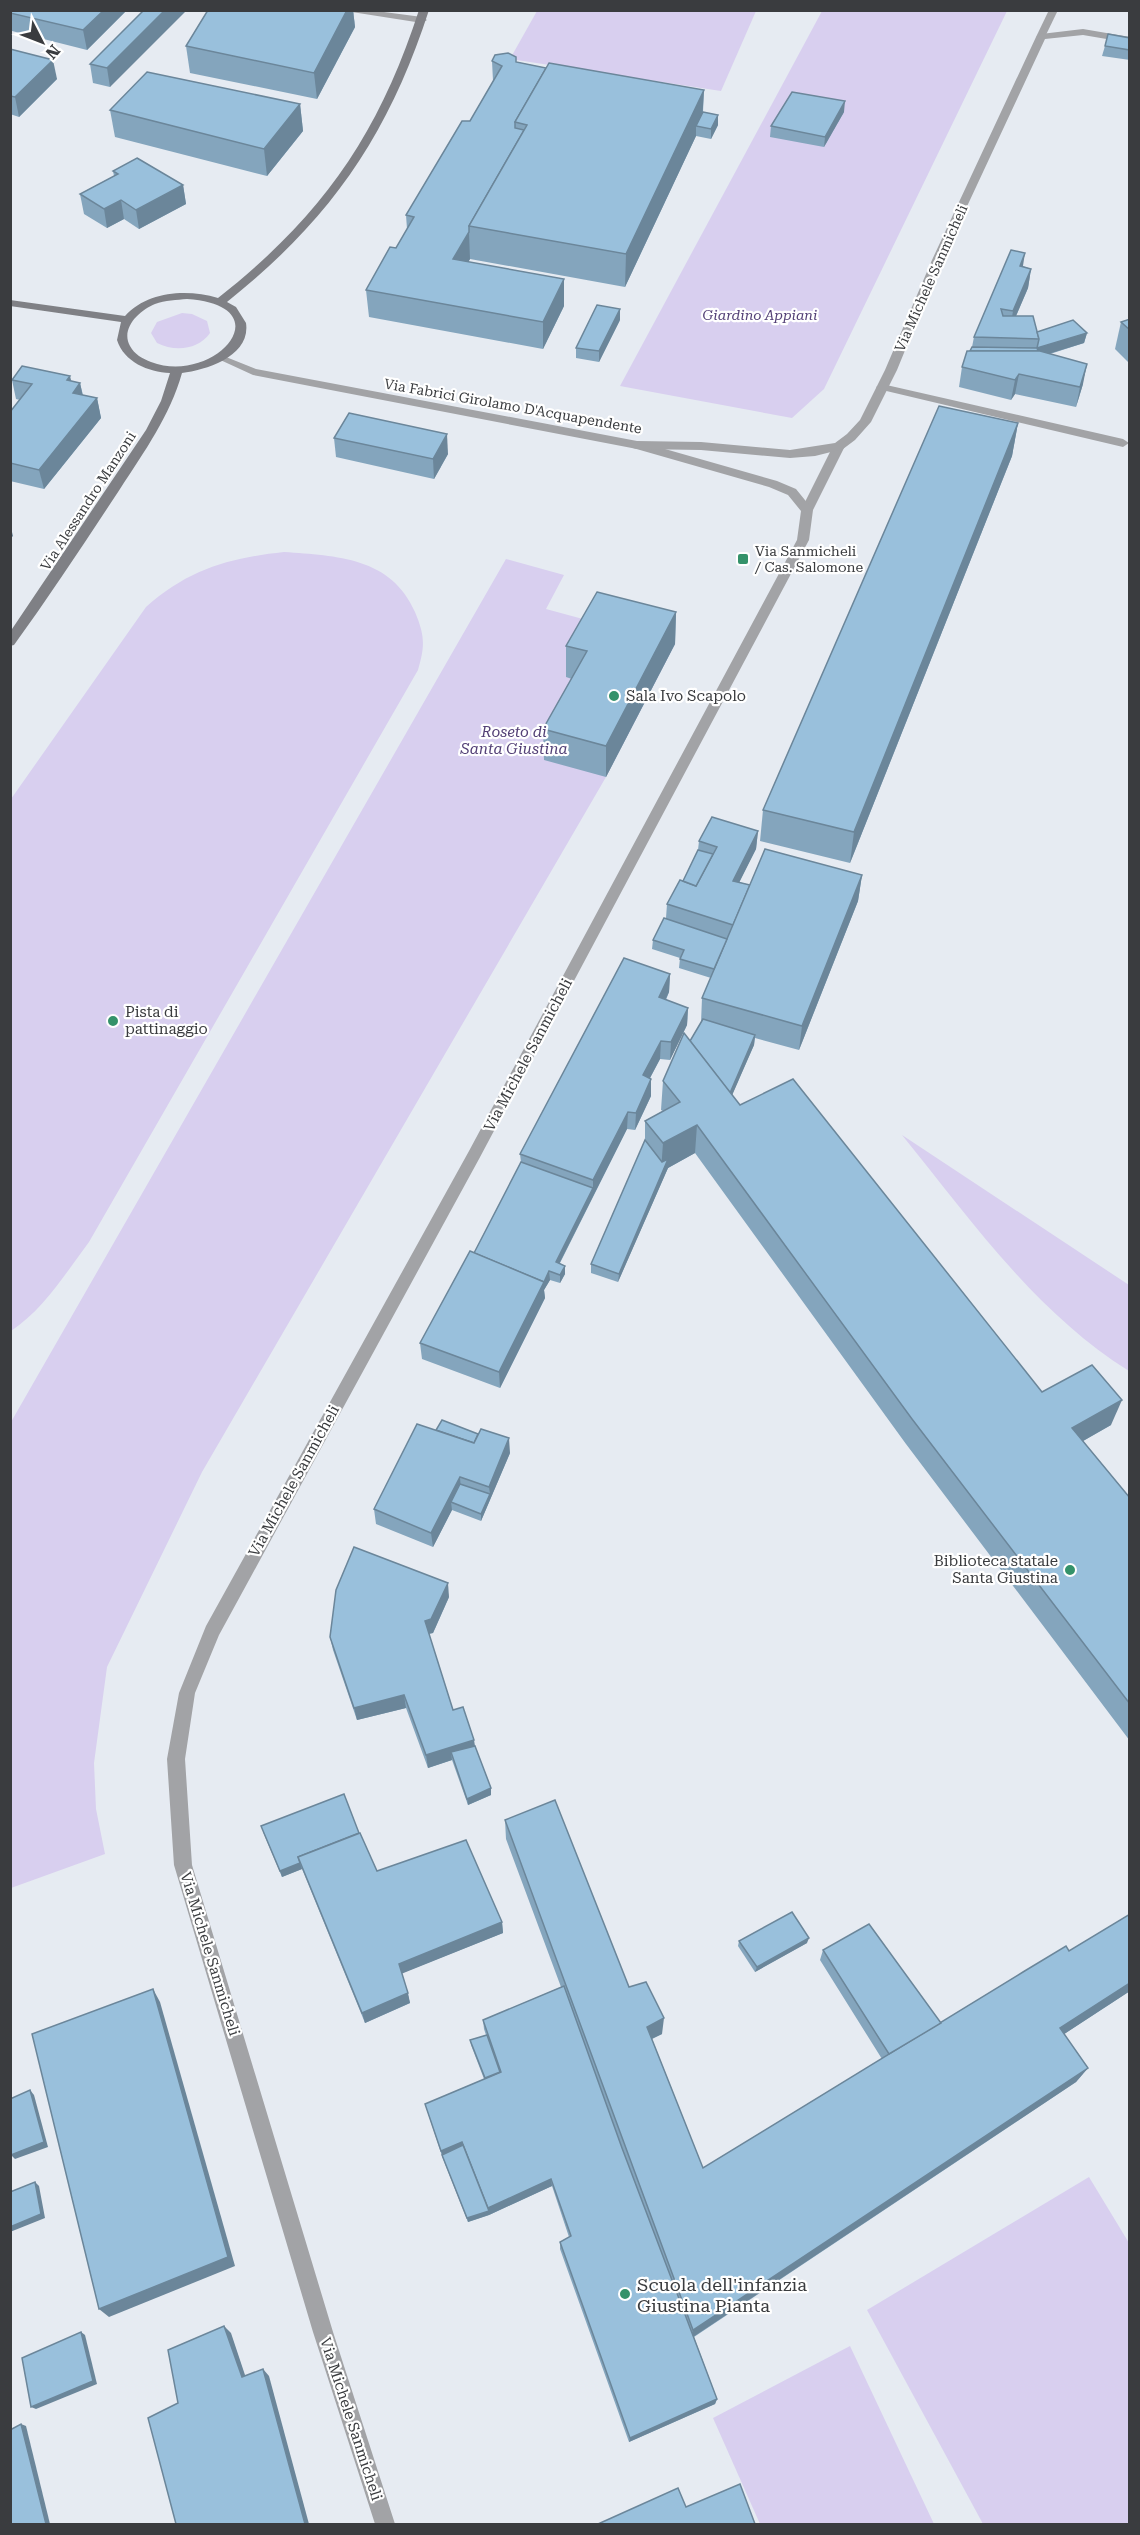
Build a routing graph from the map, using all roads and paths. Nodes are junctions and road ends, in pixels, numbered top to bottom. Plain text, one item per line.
1 (343, 10) edge
2 (1054, 10) edge
3 (423, 15) edge
4 (1041, 37) junction
5 (1130, 40) edge
6 (220, 302) junction
7 (10, 303) edge
8 (127, 320) junction
9 (221, 358) junction
10 (177, 369) junction
11 (882, 387) junction
12 (1123, 443) dead end
13 (637, 445) junction
14 (839, 446) junction
15 (807, 510) junction
16 (10, 642) edge
17 (385, 2524) edge

1 - 3 street
2 - 4 street, Via Michele Sanmicheli
3 - 6 main road
4 - 5 street
4 - 11 street, Via Michele Sanmicheli
6 - 8 main road
6 - 9 main road
7 - 8 main road
8 - 10 main road
9 - 10 main road
9 - 13 street, Via Fabrici Girolamo D'Acquapendente
10 - 16 main road, Via Alessandro Manzoni
11 - 12 street
11 - 14 street, Via Michele Sanmicheli
13 - 14 street, Via Fabrici Girolamo D'Acquapendente
13 - 15 street
14 - 15 street, Via Michele Sanmicheli
15 - 17 street, Via Michele Sanmicheli

